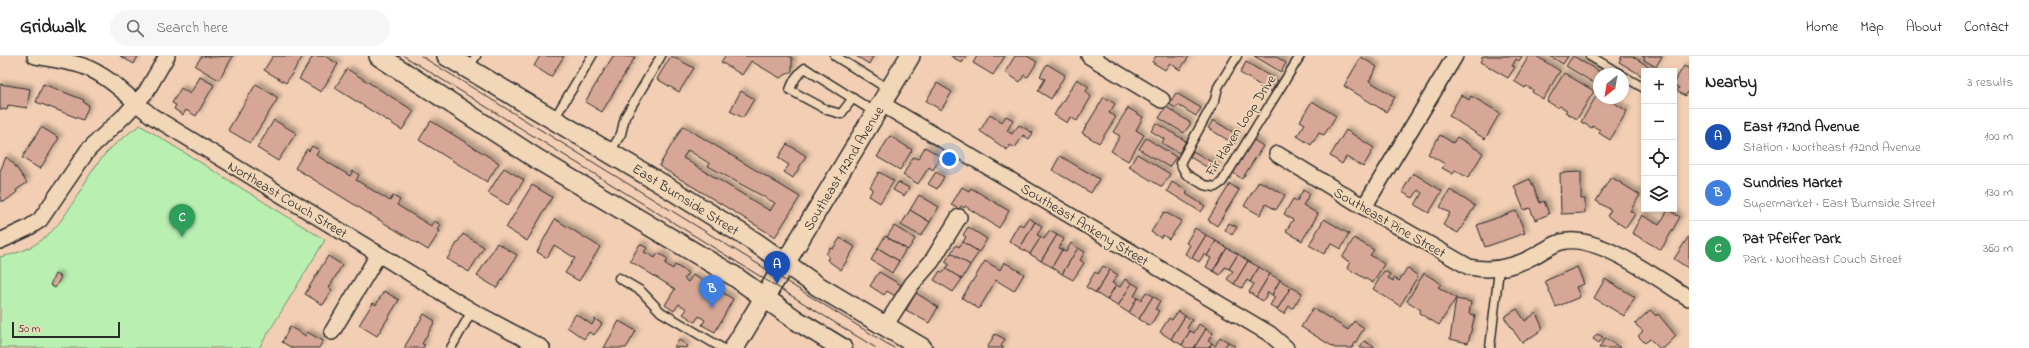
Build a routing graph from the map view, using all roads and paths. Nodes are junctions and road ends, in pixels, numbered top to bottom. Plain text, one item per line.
1 (35, 56) edge
2 (168, 56) edge
3 (378, 56) edge
4 (447, 56) edge
5 (592, 56) edge
6 (661, 56) edge
7 (835, 56) edge
8 (910, 56) edge
9 (1089, 56) edge
10 (1236, 56) edge
11 (1300, 56) edge
12 (1455, 56) edge
13 (1590, 56) edge
14 (472, 62) edge
15 (1610, 68) edge
16 (1629, 79) edge
17 (1641, 86) edge
18 (853, 98) junction
19 (1162, 100) dead end
20 (882, 102) junction
21 (136, 103) junction
22 (554, 119) junction
23 (610, 152) junction
24 (1277, 154) dead end
25 (1364, 207) junction
26 (959, 217) dead end
27 (0, 241) edge
28 (378, 255) junction
29 (785, 263) junction
30 (1504, 268) junction
31 (618, 278) dead end
32 (764, 297) junction
33 (1689, 298) edge
34 (472, 311) junction
35 (885, 326) junction
36 (332, 332) dead end
37 (451, 348) edge
38 (542, 348) edge
39 (722, 348) edge
40 (734, 348) edge
41 (842, 348) edge
42 (922, 348) edge
43 (1286, 348) edge
44 (1490, 348) edge

1 - 21 street, Northeast Couch Street
2 - 21 street
3 - 32 street
4 - 14 street, East Burnside Street
5 - 22 lane
6 - 23 lane
7 - 20 lane
8 - 20 street, Southeast 172nd Avenue
9 - 19 street
10 - 11 lane, Fir Haven Loop Drive
12 - 25 street
13 - 15 lane
14 - 22 street, East Burnside Street
16 - 17 lane
18 - 18 lane
18 - 20 lane
20 - 29 street, Southeast 172nd Avenue
20 - 43 street, Southeast Ankeny Street
21 - 27 street
21 - 28 street, Northeast Couch Street
22 - 23 street, East Burnside Street
23 - 29 street, East Burnside Street
24 - 25 street, Southeast Pine Street
25 - 30 street, Southeast Pine Street
26 - 35 street
28 - 34 street, Northeast Couch Street
28 - 36 street
29 - 32 street, Southeast 172nd Avenue
29 - 35 street, East Burnside Street
30 - 33 street
30 - 44 lane
31 - 39 lane
32 - 40 street, Southeast 172nd Avenue
32 - 41 street
34 - 37 lane
34 - 38 street, Northeast Couch Street
35 - 42 street, East Burnside Street

